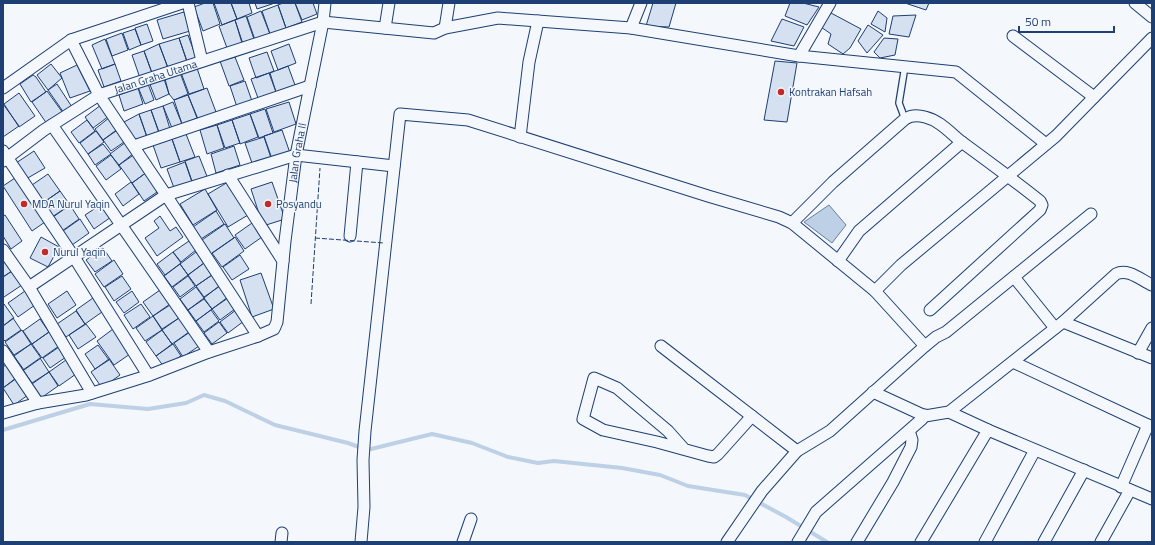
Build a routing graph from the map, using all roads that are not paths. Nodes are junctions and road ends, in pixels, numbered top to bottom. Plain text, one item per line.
1 (182, 3) edge
2 (188, 3) edge
3 (324, 3) edge
4 (389, 3) edge
5 (449, 3) edge
6 (641, 3) edge
7 (830, 3) edge
8 (1135, 3) edge
9 (1152, 17) edge
10 (538, 21) junction
11 (323, 22) junction
12 (385, 28) junction
13 (446, 28) junction
14 (631, 28) junction
15 (1013, 36) dead end
16 (1152, 38) edge
17 (71, 40) junction
18 (799, 56) junction
19 (202, 62) junction
20 (905, 66) junction
21 (310, 86) junction
22 (3, 88) edge
23 (99, 95) junction
24 (1094, 98) junction
25 (905, 120) junction
26 (52, 124) junction
27 (520, 137) junction
28 (962, 142) junction
29 (1046, 144) junction
30 (134, 146) junction
31 (296, 155) junction
32 (5, 157) edge
33 (357, 162) junction
34 (394, 166) junction
35 (228, 175) junction
36 (1008, 176) junction
37 (166, 195) junction
38 (1091, 214) dead end
39 (792, 223) junction
40 (121, 225) junction
41 (350, 236) dead end
42 (3, 250) edge
43 (74, 257) junction
44 (838, 261) junction
45 (283, 262) junction
46 (1014, 276) junction
47 (1152, 285) edge
48 (29, 287) junction
49 (875, 291) junction
50 (930, 310) dead end
51 (1059, 325) junction
52 (1152, 328) edge
53 (258, 336) junction
54 (661, 346) dead end
55 (925, 346) junction
56 (3, 351) edge
57 (209, 352) junction
58 (1138, 353) junction
59 (1152, 358) edge
60 (1013, 362) junction
61 (148, 375) junction
62 (873, 392) junction
63 (92, 393) junction
64 (38, 402) junction
65 (949, 412) junction
66 (3, 413) edge
67 (925, 415) junction
68 (752, 416) junction
69 (1150, 426) edge
70 (988, 430) junction
71 (909, 431) junction
72 (684, 449) junction
73 (1035, 450) junction
74 (797, 451) junction
75 (1084, 470) junction
76 (1126, 488) junction
77 (1152, 499) edge
78 (471, 519) dead end
79 (361, 542) edge
80 (463, 542) edge
81 (727, 542) edge
82 (799, 542) edge
83 (857, 542) edge
84 (921, 542) edge
85 (985, 542) edge
86 (1044, 542) edge
87 (1101, 542) edge

1 - 17 street
2 - 19 street
3 - 11 street, Jalan Graha II
4 - 12 street
5 - 13 street
6 - 14 street
7 - 18 street
8 - 9 street
10 - 13 street
10 - 14 street
10 - 27 street
11 - 12 street
11 - 19 street, Jalan Graha Utama
11 - 21 street, Jalan Graha II
12 - 13 street
14 - 18 street
15 - 24 street
16 - 24 street
17 - 22 street
17 - 23 street
18 - 20 street
19 - 23 street, Jalan Graha Utama
20 - 25 lane
20 - 29 street
21 - 30 street
21 - 31 street, Jalan Graha II
23 - 26 street, Jalan Graha Utama
23 - 30 street
24 - 29 street
25 - 28 street
25 - 39 street
26 - 32 street, Jalan Graha Utama
26 - 40 street
27 - 34 street
27 - 39 street
28 - 36 street
28 - 44 street
29 - 36 street
30 - 37 street
31 - 33 street
31 - 35 street
31 - 45 street, Jalan Graha II
32 - 43 street
33 - 34 street
33 - 41 street
34 - 79 street
35 - 37 street
35 - 45 street
36 - 49 street
36 - 50 street
37 - 40 street
37 - 53 street
38 - 46 street
39 - 44 street
40 - 43 street
40 - 57 street
42 - 48 street
43 - 48 street
43 - 61 street
44 - 49 street
45 - 53 street, Jalan Graha II
46 - 51 street
46 - 55 street
47 - 51 street
48 - 63 street
49 - 55 street
51 - 58 street
51 - 60 street
52 - 58 street
53 - 57 street
54 - 68 street
55 - 62 street
56 - 64 street
57 - 61 street
58 - 59 street
60 - 65 street
60 - 69 street
61 - 63 street
62 - 67 street
62 - 74 street
63 - 64 street
64 - 66 street
65 - 67 street
65 - 70 street
67 - 71 street
68 - 72 street
68 - 74 street
69 - 76 street
70 - 73 street
70 - 84 street
71 - 82 street
71 - 83 street
72 - 72 street
73 - 75 street
73 - 85 street
74 - 81 street
75 - 76 street
75 - 86 street
76 - 77 street
76 - 87 street
78 - 80 street

